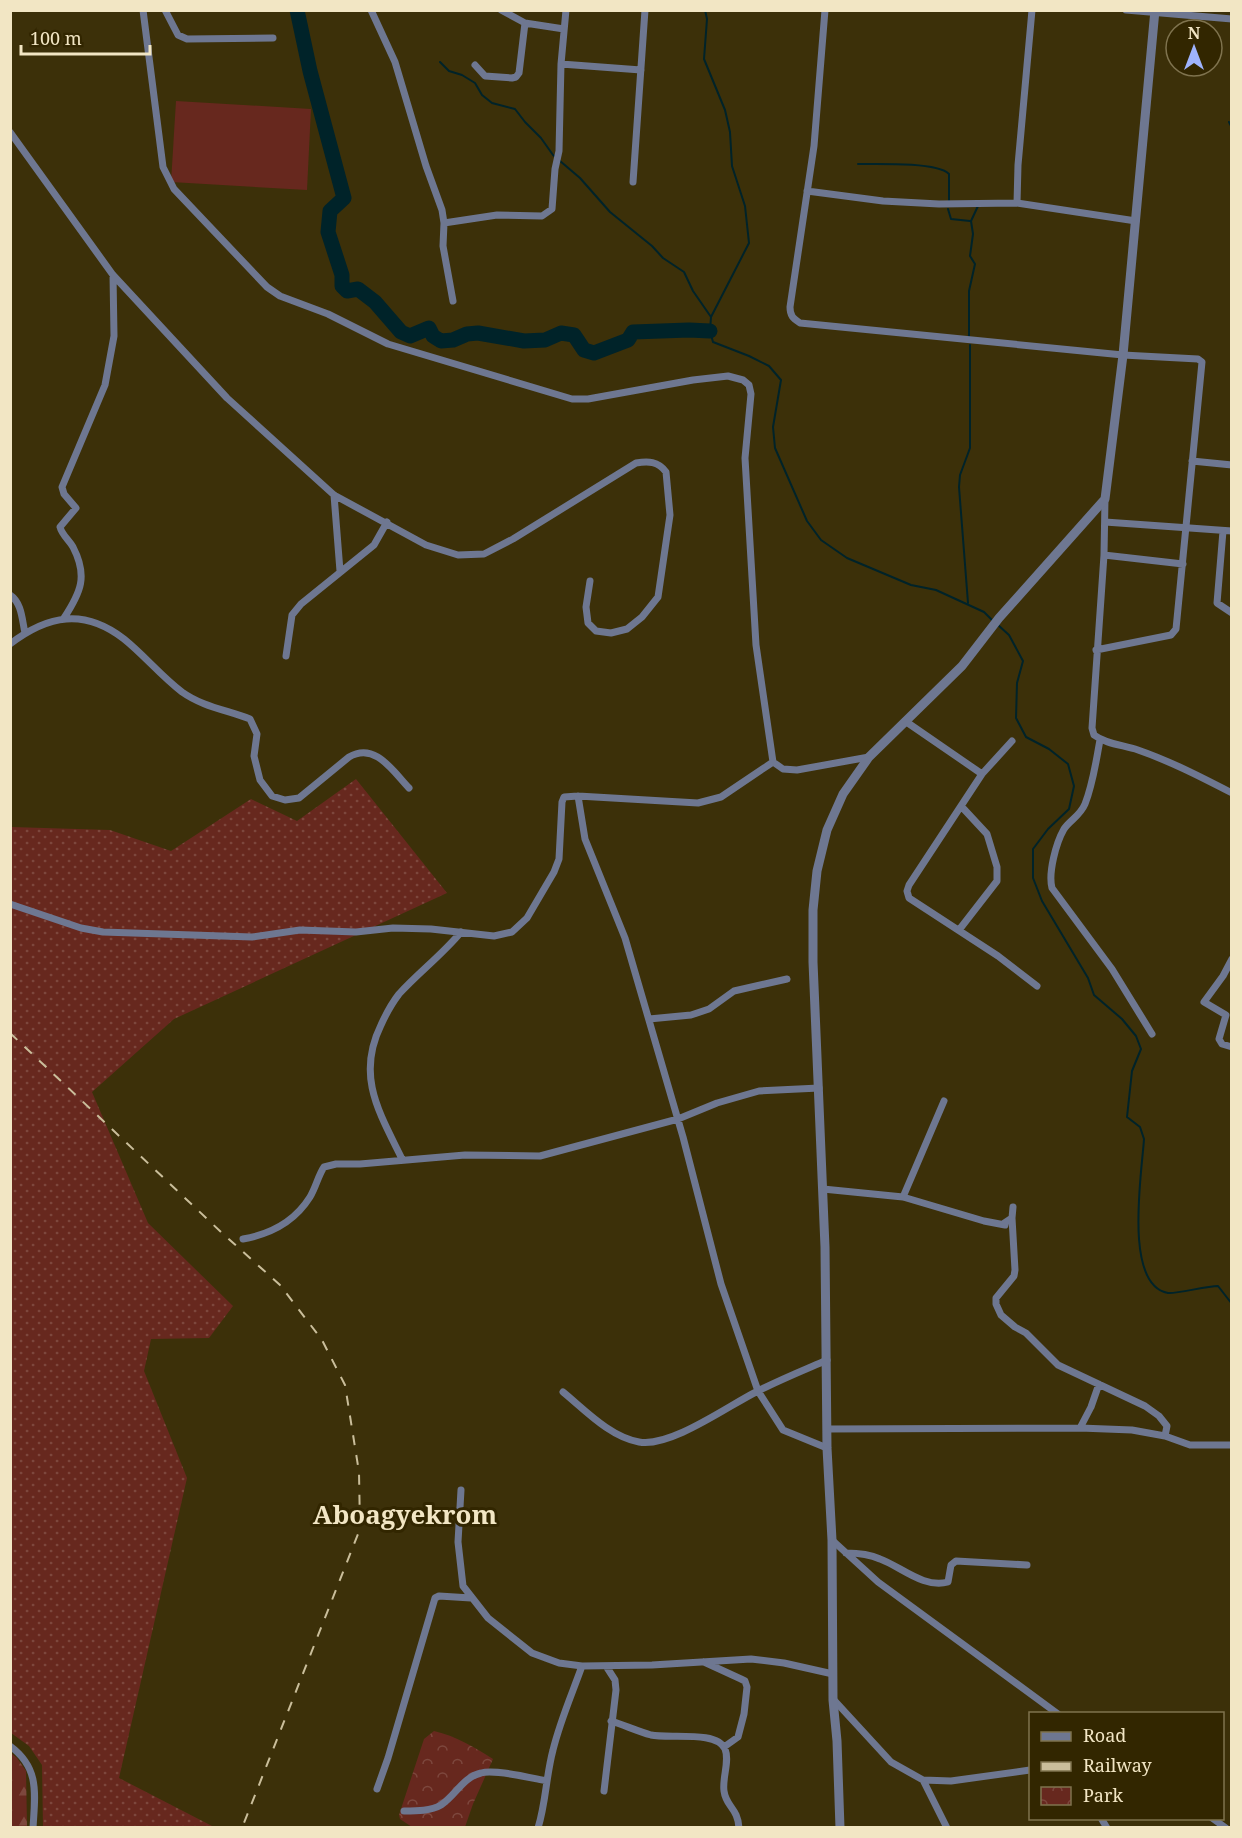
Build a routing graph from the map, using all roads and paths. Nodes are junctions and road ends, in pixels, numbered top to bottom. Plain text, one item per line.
1 (143, 10) edge
2 (165, 10) edge
3 (370, 10) edge
4 (501, 10) edge
5 (566, 10) edge
6 (645, 10) edge
7 (825, 10) edge
8 (1032, 10) edge
9 (1126, 10) edge
10 (1155, 12) edge
11 (1232, 19) edge
12 (525, 23) junction
13 (564, 29) junction
14 (273, 38) dead end
15 (561, 64) junction
16 (475, 65) dead end
17 (641, 70) junction
18 (10, 132) edge
19 (633, 182) dead end
20 (807, 191) junction
21 (1017, 203) junction
22 (1136, 221) junction
23 (444, 223) junction
24 (113, 275) junction
25 (453, 301) dead end
26 (1123, 355) junction
27 (1192, 461) junction
28 (1232, 465) edge
29 (334, 495) junction
30 (1105, 499) junction
31 (387, 522) junction
32 (1105, 522) junction
33 (1186, 528) junction
34 (1223, 531) junction
35 (1232, 531) edge
36 (1104, 555) junction
37 (1183, 564) junction
38 (340, 571) junction
39 (590, 581) dead end
40 (10, 595) edge
41 (1232, 613) edge
42 (64, 618) junction
43 (24, 633) junction
44 (10, 644) edge
45 (1096, 650) junction
46 (286, 656) dead end
47 (905, 721) junction
48 (1100, 740) junction
49 (1012, 741) dead end
50 (869, 757) junction
51 (773, 762) junction
52 (982, 774) junction
53 (409, 788) dead end
54 (1232, 793) edge
55 (578, 796) junction
56 (961, 806) junction
57 (10, 904) edge
58 (959, 930) junction
59 (461, 932) junction
60 (1232, 959) edge
61 (787, 979) dead end
62 (1037, 986) dead end
63 (649, 1019) junction
64 (1152, 1034) dead end
65 (1232, 1047) edge
66 (819, 1088) junction
67 (944, 1101) dead end
68 (678, 1119) junction
69 (402, 1159) junction
70 (823, 1189) junction
71 (903, 1197) junction
72 (1013, 1207) dead end
73 (1012, 1218) junction
74 (1003, 1224) junction
75 (1013, 1228) junction
76 (243, 1239) dead end
77 (828, 1360) junction
78 (1099, 1384) junction
79 (758, 1390) junction
80 (563, 1392) dead end
81 (1080, 1428) junction
82 (827, 1429) junction
83 (1164, 1436) junction
84 (1232, 1445) edge
85 (827, 1448) junction
86 (460, 1490) dead end
87 (832, 1540) junction
88 (846, 1553) junction
89 (1027, 1565) dead end
90 (471, 1598) junction
91 (702, 1661) junction
92 (582, 1666) junction
93 (606, 1666) junction
94 (833, 1674) junction
95 (833, 1700) junction
96 (1057, 1712) edge
97 (611, 1721) junction
98 (10, 1746) edge
99 (724, 1747) junction
100 (1029, 1770) edge
101 (923, 1780) junction
102 (547, 1781) junction
103 (377, 1789) dead end
104 (604, 1791) dead end
105 (404, 1811) dead end
106 (33, 1827) edge
107 (538, 1827) edge
108 (739, 1827) edge
109 (840, 1827) edge
110 (947, 1827) edge

1 - 51 street
2 - 14 street
3 - 23 street
4 - 12 street
5 - 13 street
6 - 17 street
7 - 20 street
8 - 21 street
9 - 10 street
10 - 11 street
10 - 22 street
12 - 13 street
12 - 16 street
13 - 15 street
15 - 17 street
15 - 23 street
17 - 19 street
18 - 24 street
20 - 21 street
20 - 26 street
21 - 22 street
22 - 26 street
23 - 25 street
24 - 29 street
24 - 42 street
26 - 27 street
26 - 30 street
27 - 28 street
27 - 33 street
29 - 31 street
29 - 38 street
30 - 32 street
30 - 47 street
31 - 38 street
31 - 39 street
32 - 33 street
32 - 36 street
33 - 34 street
33 - 37 street
34 - 35 street
34 - 41 street
36 - 37 street
36 - 45 street
37 - 45 street
38 - 46 street
40 - 43 street
42 - 43 street
42 - 53 street
43 - 44 street
45 - 48 street
47 - 50 street
47 - 52 street
48 - 54 street
48 - 64 street
49 - 52 street
50 - 51 street
50 - 66 street
51 - 55 street
52 - 56 street
55 - 59 street
55 - 63 street
56 - 58 street
56 - 58 street
57 - 59 street
58 - 62 street
59 - 69 street
60 - 65 street
61 - 63 street
63 - 68 street
66 - 68 street
66 - 70 street
67 - 71 street
68 - 69 street
68 - 79 street
69 - 76 street
70 - 71 street
70 - 77 street
71 - 74 street
72 - 73 street
73 - 74 street
73 - 75 street
74 - 75 street
75 - 78 street
77 - 79 street
77 - 82 street
78 - 81 street
78 - 83 street
79 - 80 street
79 - 85 street
81 - 82 street
81 - 83 street
82 - 85 street
83 - 84 street
85 - 87 street
86 - 90 street
87 - 88 street
87 - 94 street
88 - 89 street
88 - 96 street
90 - 92 street
90 - 103 street
91 - 93 street
91 - 94 street
91 - 99 street
92 - 93 street
92 - 102 street
93 - 97 street
94 - 95 street
95 - 101 street
95 - 109 street
97 - 99 street
97 - 104 street
98 - 106 street
99 - 108 street
100 - 101 street
101 - 110 street
102 - 105 street
102 - 107 street

